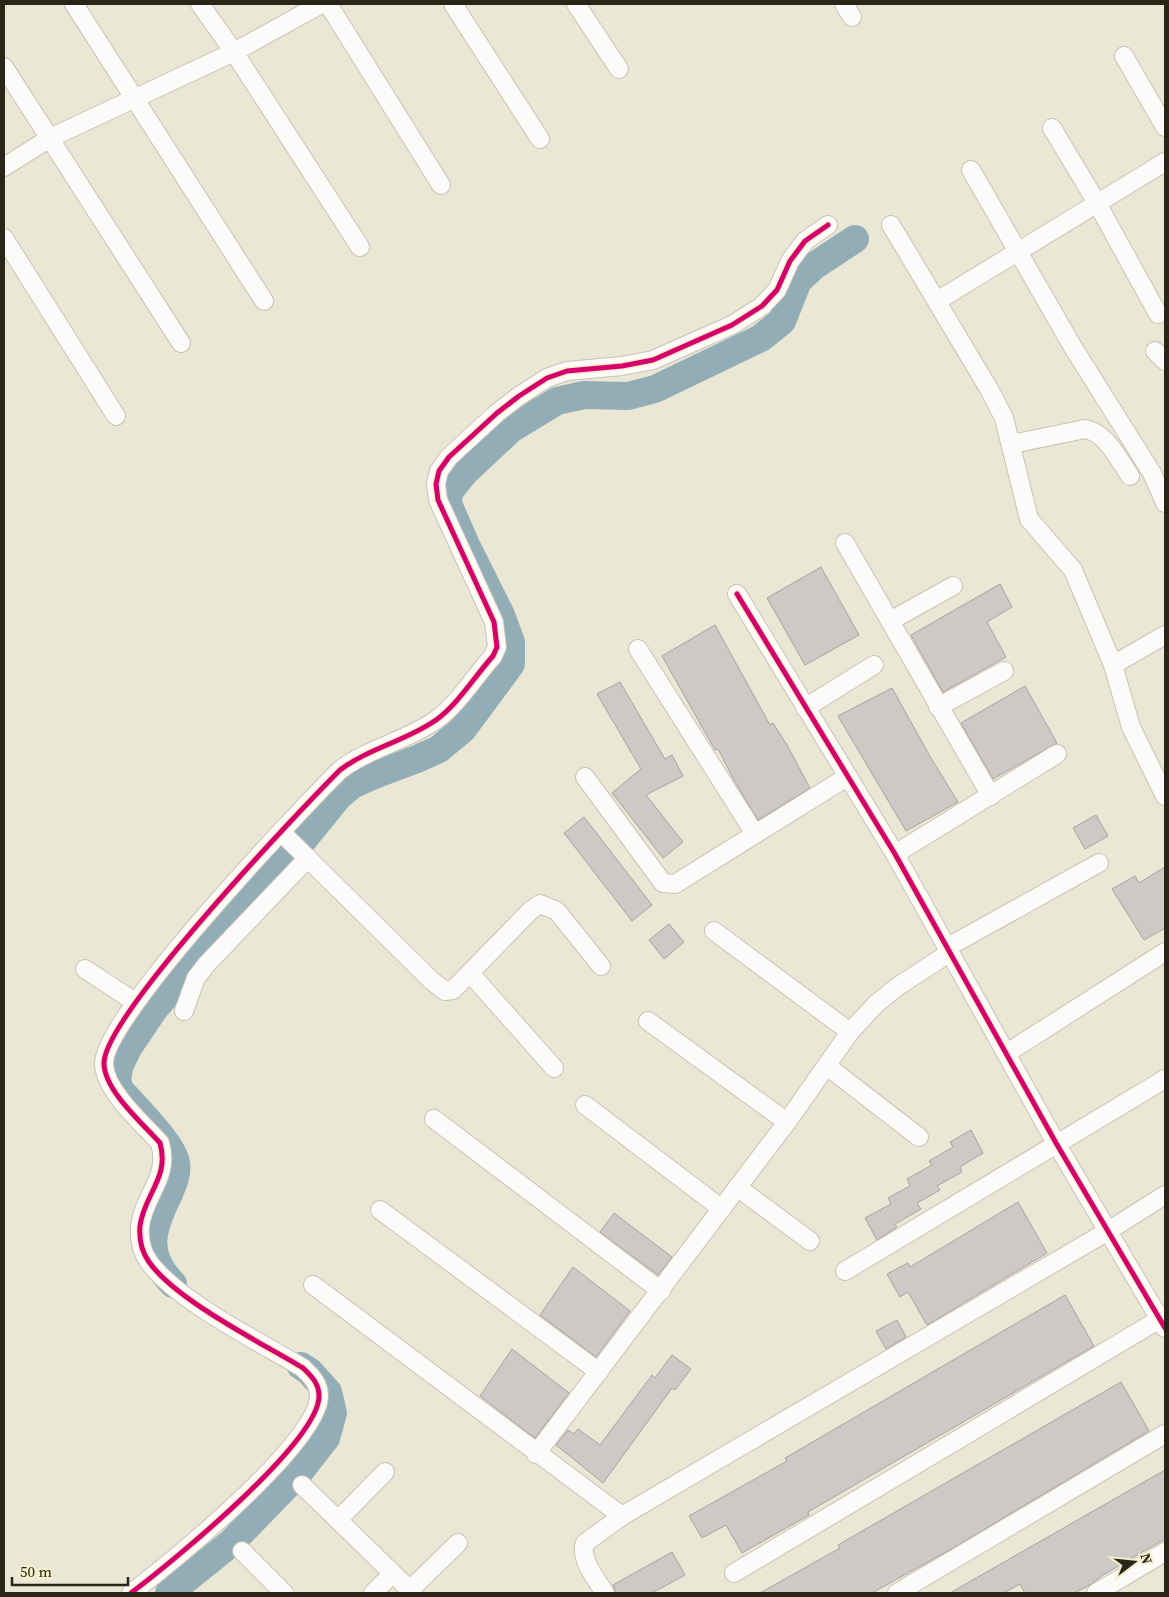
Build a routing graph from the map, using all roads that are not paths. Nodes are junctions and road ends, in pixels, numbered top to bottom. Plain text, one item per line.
1 (74, 4) edge
2 (200, 4) edge
3 (321, 4) edge
4 (328, 4) edge
5 (453, 4) edge
6 (576, 4) edge
7 (234, 52) junction
8 (1124, 56) dead end
9 (4, 67) edge
10 (619, 69) dead end
11 (135, 100) junction
12 (1165, 127) edge
13 (1052, 128) dead end
14 (50, 138) junction
15 (540, 140) dead end
16 (1165, 162) edge
17 (4, 167) edge
18 (971, 170) dead end
19 (441, 185) dead end
20 (1097, 203) junction
21 (891, 224) dead end
22 (828, 225) dead end
23 (4, 238) edge
24 (360, 247) dead end
25 (1018, 250) junction
26 (264, 301) dead end
27 (937, 301) junction
28 (1158, 314) dead end
29 (181, 343) dead end
30 (116, 416) dead end
31 (1012, 444) junction
32 (1130, 476) dead end
33 (1165, 503) edge
34 (845, 543) dead end
35 (953, 586) dead end
36 (737, 594) dead end
37 (890, 621) junction
38 (1165, 635) edge
39 (638, 649) dead end
40 (874, 665) dead end
41 (1113, 665) junction
42 (1004, 670) dead end
43 (938, 707) junction
44 (805, 708) junction
45 (1057, 754) dead end
46 (585, 777) dead end
47 (847, 777) junction
48 (991, 796) junction
49 (1165, 796) edge
50 (755, 834) junction
51 (285, 836) junction
52 (895, 854) junction
53 (307, 857) junction
54 (1099, 863) dead end
55 (714, 931) dead end
56 (948, 951) junction
57 (1165, 952) edge
58 (601, 966) dead end
59 (85, 969) dead end
60 (470, 973) junction
61 (136, 1002) junction
62 (184, 1011) dead end
63 (648, 1021) dead end
64 (850, 1032) junction
65 (1007, 1053) junction
66 (827, 1066) junction
67 (554, 1068) dead end
68 (1165, 1079) edge
69 (585, 1105) dead end
70 (434, 1119) dead end
71 (787, 1122) junction
72 (920, 1136) dead end
73 (1056, 1143) junction
74 (737, 1187) junction
75 (1165, 1195) edge
76 (722, 1209) junction
77 (380, 1210) dead end
78 (1108, 1231) junction
79 (810, 1241) dead end
80 (844, 1271) dead end
81 (313, 1285) dead end
82 (661, 1291) junction
83 (1163, 1321) edge
84 (599, 1372) junction
85 (1165, 1434) edge
86 (536, 1454) junction
87 (385, 1472) dead end
88 (302, 1485) dead end
89 (622, 1516) junction
90 (339, 1519) junction
91 (458, 1543) dead end
92 (242, 1551) dead end
93 (1165, 1552) edge
94 (734, 1573) dead end
95 (392, 1574) junction
96 (411, 1592) edge
97 (131, 1593) edge
98 (284, 1593) edge
99 (373, 1593) edge
100 (604, 1593) edge
101 (897, 1593) edge
102 (1096, 1593) edge

1 - 11 street
2 - 7 street
3 - 7 street
4 - 19 street
5 - 15 street
6 - 10 street
7 - 11 street
7 - 24 street
8 - 12 street
9 - 14 street
11 - 14 street
11 - 26 street
13 - 20 street
14 - 17 street
14 - 29 street
16 - 20 street
18 - 25 street
20 - 25 street
20 - 28 street
21 - 27 street
22 - 51 street
23 - 30 street
25 - 27 street
25 - 33 street
27 - 31 street
31 - 32 street
31 - 41 street
34 - 37 street
35 - 37 street
36 - 44 street
37 - 43 street
38 - 41 street
39 - 50 street
40 - 44 street
41 - 49 street
42 - 43 street
43 - 48 street
44 - 47 street
45 - 48 street
46 - 50 street
47 - 50 street
47 - 52 street
48 - 52 street
51 - 53 street
51 - 61 street
52 - 56 street
53 - 60 street
53 - 62 street
54 - 56 street
55 - 64 street
56 - 64 street
56 - 65 street
57 - 65 street
58 - 60 street
59 - 61 street
60 - 67 street
61 - 97 street
63 - 71 street
64 - 66 street
65 - 73 street
66 - 71 street
66 - 72 street
68 - 73 street
69 - 76 street
70 - 82 street
71 - 74 street
73 - 78 street
73 - 80 street
74 - 76 street
74 - 79 street
75 - 78 street
76 - 82 street
77 - 84 street
78 - 83 street
78 - 89 street
81 - 86 street
82 - 84 street
83 - 94 street
84 - 86 street
85 - 101 street
86 - 89 street
87 - 90 street
88 - 90 street
89 - 100 street
90 - 95 street
91 - 96 street
92 - 98 street
93 - 102 street
95 - 96 street
95 - 99 street

